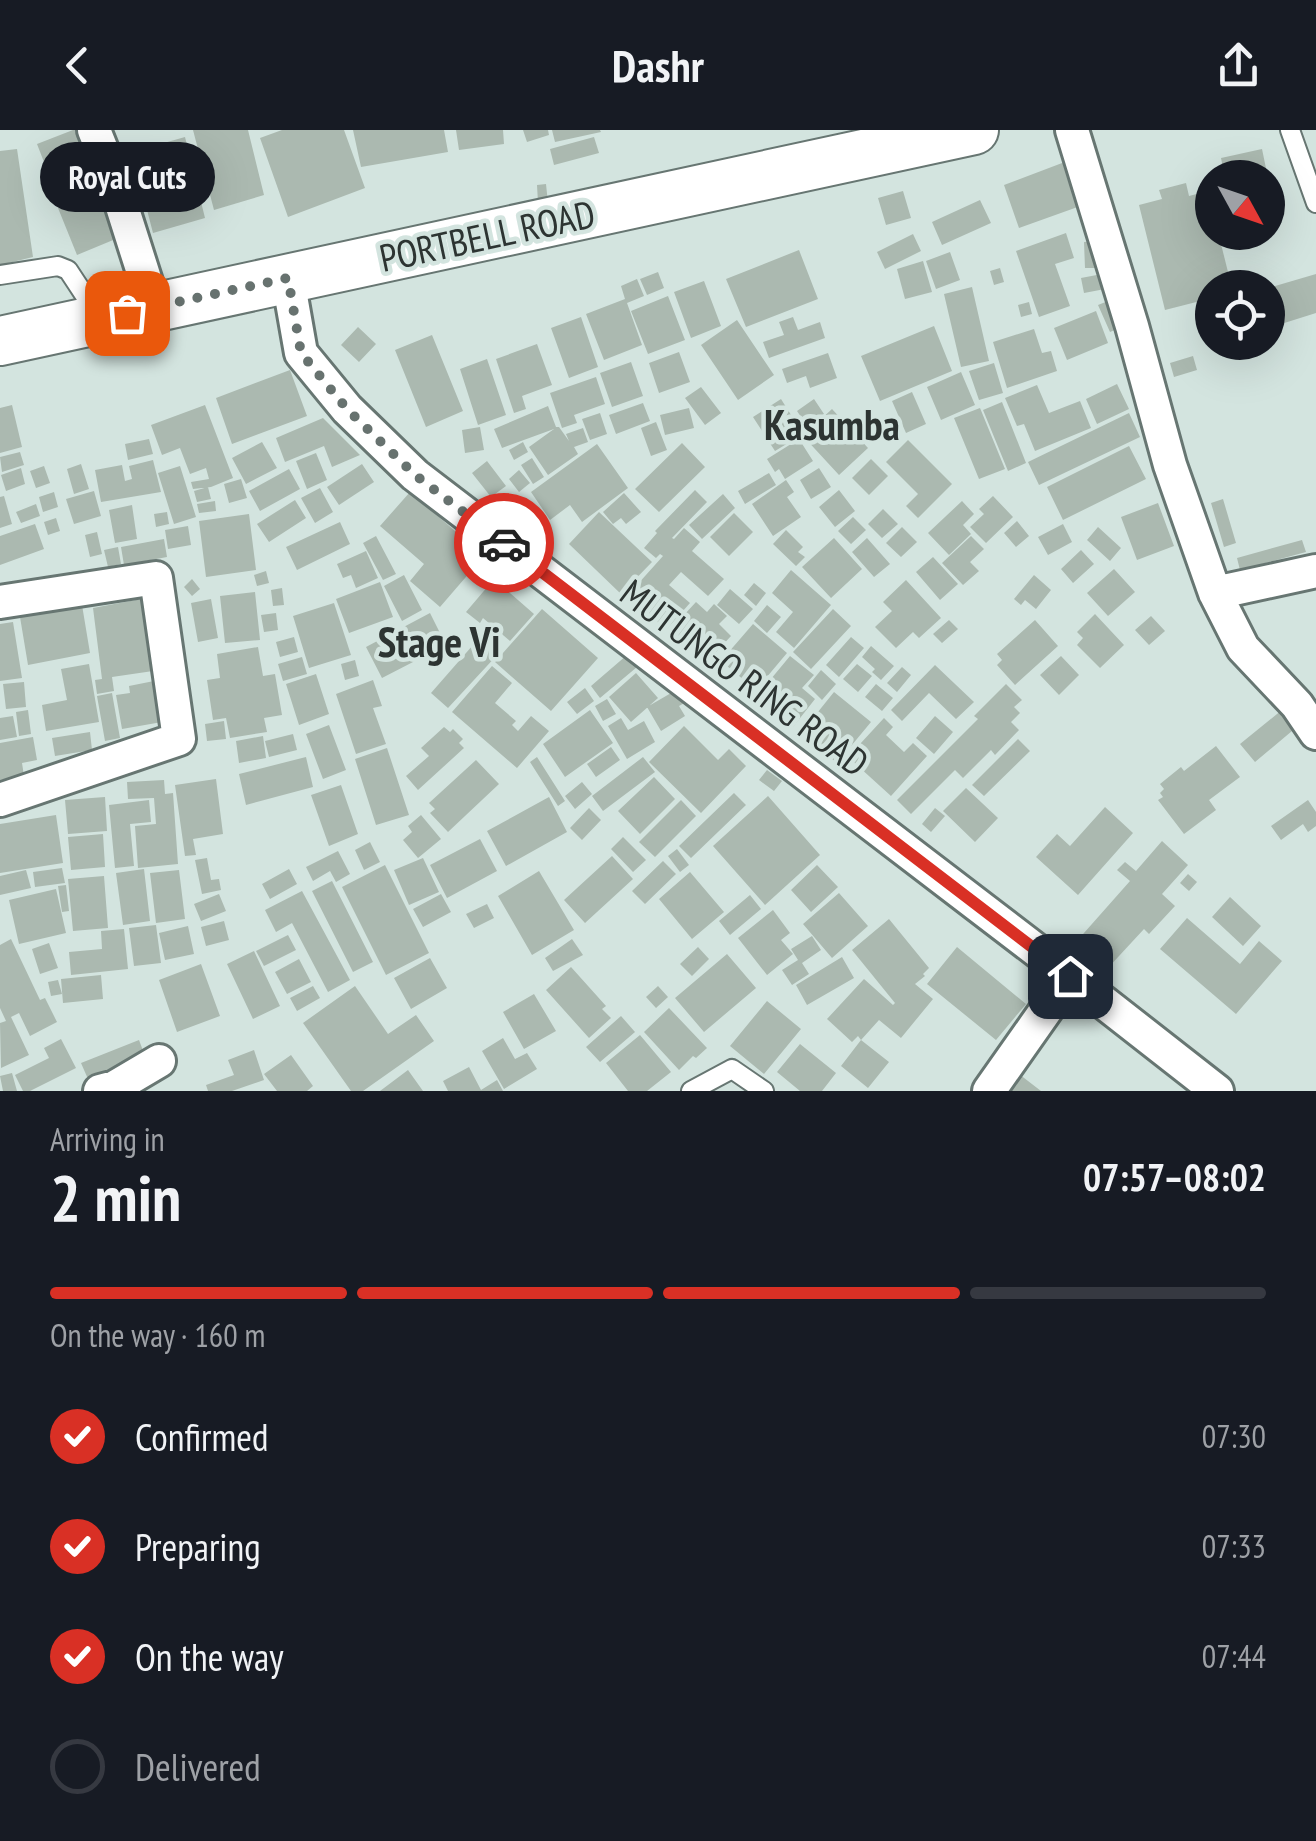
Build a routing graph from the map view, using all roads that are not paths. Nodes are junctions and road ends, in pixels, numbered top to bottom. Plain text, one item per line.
1 (94, 130) edge
2 (1072, 130) edge
3 (1290, 130) edge
4 (960, 131) edge
5 (1316, 203) edge
6 (0, 275) edge
7 (288, 278) junction
8 (154, 308) junction
9 (100, 319) junction
10 (0, 341) edge
11 (1316, 571) edge
12 (1215, 593) junction
13 (0, 602) edge
14 (1316, 733) edge
15 (0, 800) edge
16 (1070, 976) junction
17 (158, 1061) dead end
18 (100, 1091) edge
19 (692, 1091) edge
20 (764, 1091) edge
21 (989, 1091) edge
22 (1217, 1091) edge

1 - 8 street
2 - 12 street
3 - 5 lane
4 - 7 main road, PORTBELL ROAD
6 - 9 lane
7 - 8 main road, PORTBELL ROAD
7 - 16 street, MUTUNGO RING ROAD
8 - 9 main road, PORTBELL ROAD
9 - 10 main road, PORTBELL ROAD
11 - 12 street
12 - 14 street
13 - 15 street
16 - 21 street
16 - 22 street, MUTUNGO RING ROAD
17 - 18 street
19 - 20 lane

